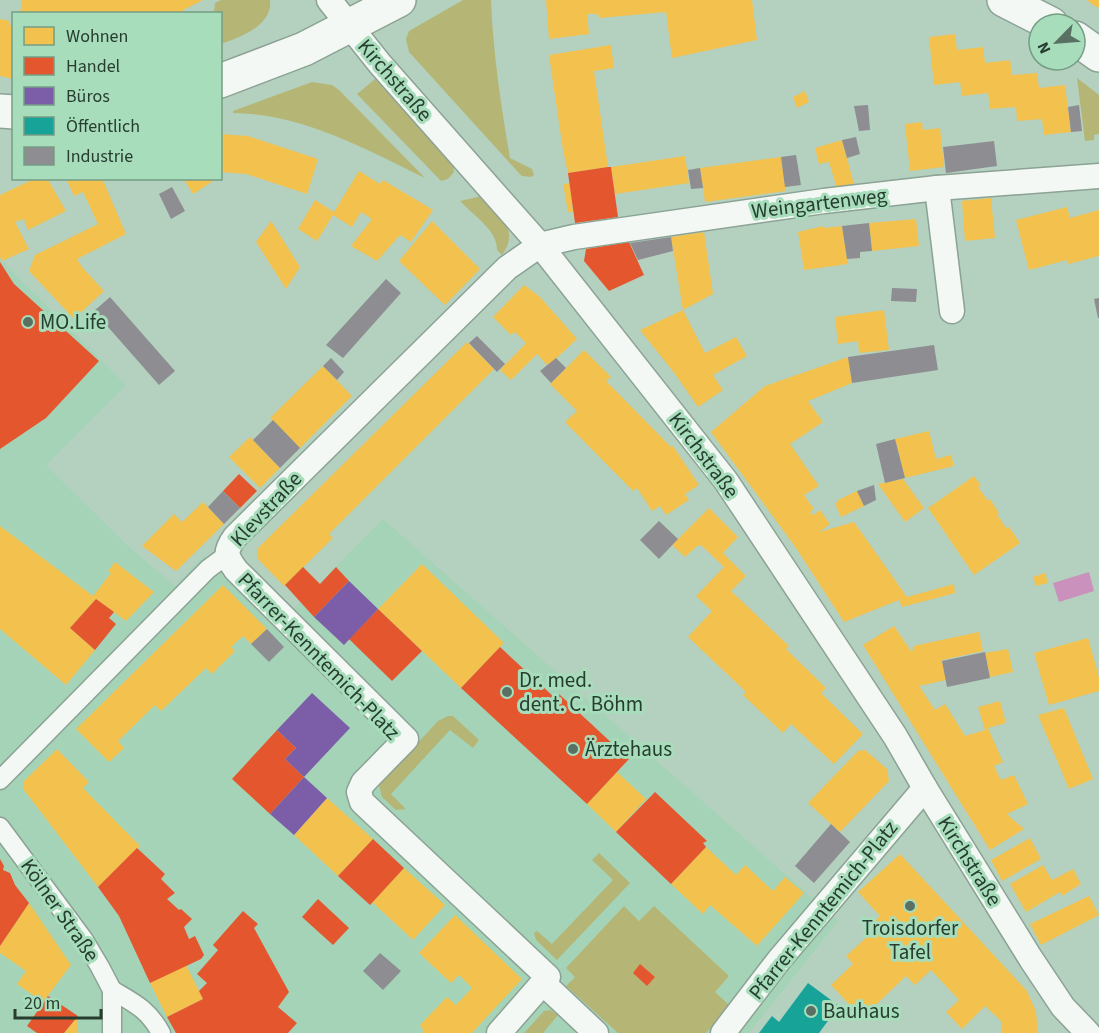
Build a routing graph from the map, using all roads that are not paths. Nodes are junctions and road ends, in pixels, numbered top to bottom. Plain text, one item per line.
1 (328, 0) edge
2 (399, 0) edge
3 (1004, 0) edge
4 (1028, 12) edge
5 (350, 27) junction
6 (222, 80) edge
7 (1099, 176) edge
8 (937, 188) junction
9 (540, 245) junction
10 (952, 311) dead end
11 (227, 555) junction
12 (0, 780) edge
13 (925, 788) junction
14 (0, 826) edge
15 (546, 981) junction
16 (112, 990) junction
17 (112, 1033) edge
18 (161, 1033) edge
19 (499, 1033) edge
20 (596, 1033) edge
21 (723, 1033) edge
22 (1088, 1033) edge

1 - 5 street
2 - 5 main road
3 - 4 main road
5 - 6 main road, Kirchstraße
5 - 9 street, Kirchstraße
7 - 8 street, Weingartenweg
8 - 9 street, Weingartenweg
8 - 10 street
9 - 11 street, Klevstraße
9 - 13 street, Kirchstraße
11 - 12 street, Klevstraße
11 - 15 street, Pfarrer-Kenntemich-Platz
13 - 21 street, Pfarrer-Kenntemich-Platz
13 - 22 street, Kirchstraße
14 - 16 street, Kölner Straße
15 - 19 street
15 - 20 street, Pfarrer-Kenntemich-Platz
16 - 17 street, Kölner Straße
16 - 18 street

